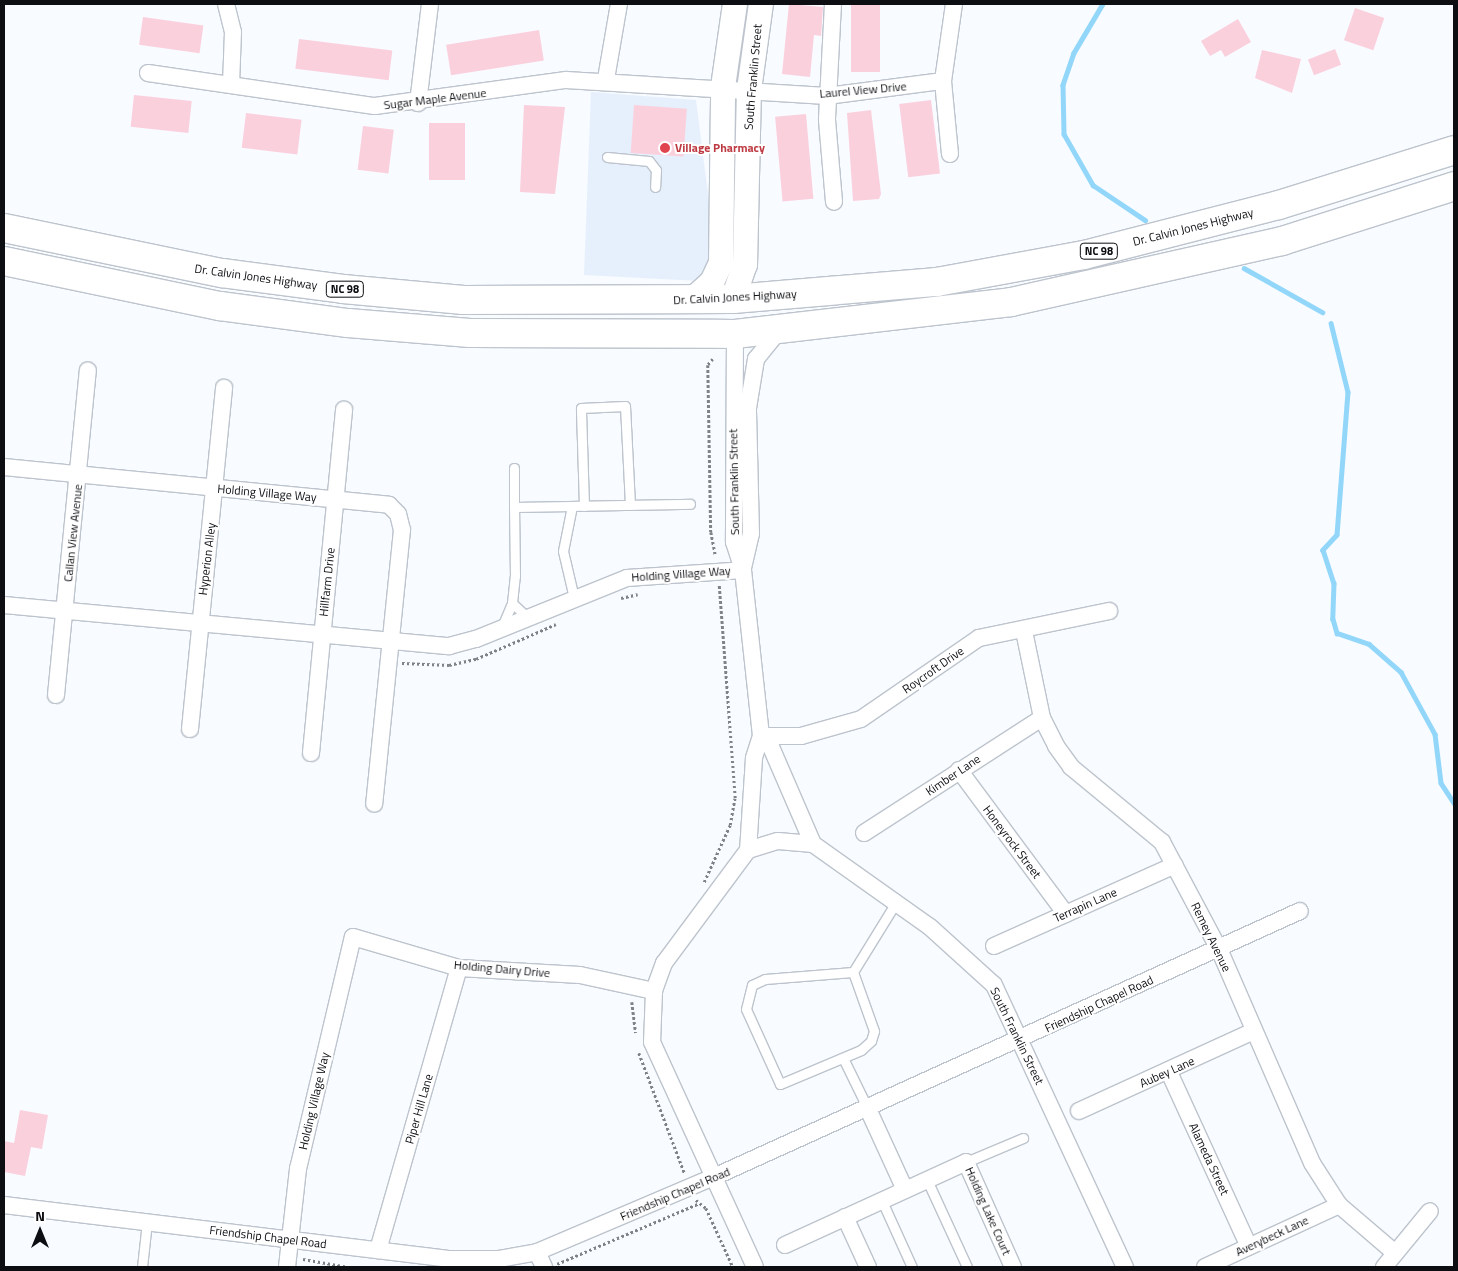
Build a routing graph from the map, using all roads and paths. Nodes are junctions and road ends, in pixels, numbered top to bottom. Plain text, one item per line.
1 (226, 4) edge
2 (430, 4) edge
3 (619, 4) edge
4 (735, 4) edge
5 (761, 4) edge
6 (833, 4) edge
7 (954, 4) edge
8 (148, 73) dead end
9 (606, 79) junction
10 (943, 81) junction
11 (231, 84) junction
12 (723, 87) junction
13 (749, 90) junction
14 (827, 96) junction
15 (418, 103) junction
16 (1454, 150) edge
17 (950, 154) dead end
18 (607, 157) dead end
19 (1343, 185) junction
20 (1454, 186) edge
21 (655, 187) dead end
22 (834, 202) dead end
23 (4, 228) edge
24 (4, 261) edge
25 (1165, 268) junction
26 (914, 284) junction
27 (733, 299) junction
28 (463, 300) junction
29 (692, 300) junction
30 (220, 306) junction
31 (779, 331) junction
32 (577, 333) junction
33 (734, 334) junction
34 (713, 359) dead end
35 (88, 371) dead end
36 (224, 388) dead end
37 (344, 410) dead end
38 (4, 467) edge
39 (514, 468) dead end
40 (79, 475) junction
41 (215, 488) junction
42 (336, 499) junction
43 (690, 504) dead end
44 (572, 506) junction
45 (584, 506) junction
46 (630, 506) junction
47 (514, 507) junction
48 (716, 552) dead end
49 (742, 570) junction
50 (712, 585) dead end
51 (642, 593) dead end
52 (574, 598) junction
53 (617, 599) dead end
54 (512, 603) junction
55 (4, 605) edge
56 (66, 611) junction
57 (1110, 611) dead end
58 (528, 618) junction
59 (564, 620) dead end
60 (200, 623) junction
61 (501, 629) junction
62 (1024, 630) junction
63 (322, 636) junction
64 (392, 643) junction
65 (400, 663) dead end
66 (56, 695) dead end
67 (1042, 718) junction
68 (190, 730) dead end
69 (761, 736) junction
70 (311, 753) dead end
71 (959, 770) junction
72 (374, 804) dead end
73 (864, 833) dead end
74 (813, 844) junction
75 (748, 850) junction
76 (1175, 866) junction
77 (702, 886) dead end
78 (895, 904) junction
79 (1300, 912) dead end
80 (1066, 914) junction
81 (353, 937) joint
82 (994, 946) dead end
83 (1218, 949) junction
84 (459, 968) junction
85 (852, 972) junction
86 (654, 991) junction
87 (632, 1002) dead end
88 (1254, 1032) junction
89 (1021, 1040) junction
90 (637, 1042) dead end
91 (638, 1049) dead end
92 (843, 1058) junction
93 (1169, 1072) junction
94 (868, 1109) junction
95 (1080, 1111) dead end
96 (1023, 1138) dead end
97 (966, 1162) junction
98 (716, 1176) junction
99 (686, 1180) dead end
100 (927, 1180) junction
101 (905, 1190) junction
102 (694, 1198) dead end
103 (882, 1201) junction
104 (698, 1204) junction
105 (4, 1205) edge
106 (1339, 1205) junction
107 (1430, 1211) dead end
108 (845, 1217) junction
109 (147, 1222) junction
110 (289, 1240) junction
111 (785, 1245) dead end
112 (1250, 1246) junction
113 (378, 1250) junction
114 (537, 1252) junction
115 (1395, 1253) junction
116 (548, 1266) edge
117 (142, 1267) edge
118 (287, 1267) edge
119 (300, 1267) edge
120 (348, 1267) edge
121 (733, 1267) edge
122 (755, 1267) edge
123 (868, 1267) edge
124 (912, 1267) edge
125 (967, 1267) edge
126 (1014, 1267) edge
127 (1125, 1267) edge
128 (1205, 1267) edge
129 (1384, 1267) edge

1 - 11 street
2 - 15 street
3 - 9 street
4 - 12 street, South Franklin Street
5 - 13 street, South Franklin Street
6 - 14 street
7 - 10 street
8 - 11 street, Sugar Maple Avenue
9 - 12 street, Sugar Maple Avenue
9 - 15 street, Sugar Maple Avenue
10 - 14 street, Laurel View Drive
10 - 17 street
11 - 15 street, Sugar Maple Avenue
12 - 13 street, Laurel View Drive
12 - 29 street, South Franklin Street
13 - 14 street, Laurel View Drive
13 - 27 street, South Franklin Street
14 - 22 street
16 - 19 highway, Dr. Calvin Jones Highway / NC 98
18 - 21 lane
19 - 25 highway
19 - 26 highway, Dr. Calvin Jones Highway / NC 98
20 - 25 highway, NC 98
23 - 28 highway, Dr. Calvin Jones Highway / NC 98
24 - 30 highway, NC 98
25 - 31 highway, NC 98
26 - 27 highway, Dr. Calvin Jones Highway / NC 98
26 - 33 highway
27 - 29 highway, Dr. Calvin Jones Highway / NC 98
27 - 32 highway
28 - 29 highway, Dr. Calvin Jones Highway / NC 98
28 - 30 highway
30 - 32 highway, NC 98
31 - 33 highway, NC 98
31 - 49 street, South Franklin Street
32 - 33 highway, NC 98
33 - 49 street, South Franklin Street
34 - 48 path
35 - 40 street, Callan View Avenue
36 - 41 street, Hyperion Alley
37 - 42 street, Hillfarm Drive
38 - 40 street, Holding Village Way
39 - 47 lane
40 - 41 street, Holding Village Way
40 - 56 street, Callan View Avenue
41 - 42 street, Holding Village Way
41 - 60 street, Hyperion Alley
42 - 63 street, Hillfarm Drive
42 - 64 street, Holding Village Way
43 - 46 lane
44 - 45 lane
44 - 47 lane
44 - 52 lane
45 - 46 lane
45 - 46 lane
47 - 54 lane
49 - 52 street, Holding Village Way
49 - 69 street, South Franklin Street
50 - 77 path
51 - 53 path
52 - 58 street, Holding Village Way
54 - 58 lane
54 - 61 lane
55 - 56 street, Holding Village Way
56 - 60 street, Holding Village Way
56 - 66 street, Callan View Avenue
57 - 62 street, Roycroft Drive
58 - 61 street, Holding Village Way
59 - 65 path
60 - 63 street, Holding Village Way
60 - 68 street, Hyperion Alley
61 - 64 street, Holding Village Way
62 - 67 street, Remey Avenue
62 - 69 street, Roycroft Drive
63 - 64 street, Holding Village Way
63 - 70 street, Hillfarm Drive
64 - 72 street, Holding Village Way
67 - 71 street, Kimber Lane
67 - 76 street, Remey Avenue
69 - 74 street, South Franklin Street
69 - 75 street, South Franklin Street
71 - 73 street, Kimber Lane
71 - 80 street, Honeyrock Street
74 - 75 street
74 - 78 street, South Franklin Street
75 - 86 street
76 - 80 street, Terrapin Lane
76 - 83 street, Remey Avenue
78 - 85 lane
78 - 89 street, South Franklin Street
79 - 83 street, Friendship Chapel Road
80 - 82 street, Terrapin Lane
81 - 84 street, Holding Dairy Drive
81 - 110 street, Holding Village Way
83 - 88 street, Remey Avenue
83 - 89 street, Friendship Chapel Road
84 - 86 street, Holding Dairy Drive
84 - 113 street, Piper Hill Lane
85 - 92 lane
85 - 92 lane
86 - 98 street
87 - 90 path
88 - 93 street, Aubey Lane
88 - 106 street, Remey Avenue
89 - 94 street, Friendship Chapel Road
89 - 127 street, South Franklin Street
91 - 99 path
92 - 94 lane
93 - 95 street, Aubey Lane
93 - 112 street, Alameda Street
94 - 98 street, Friendship Chapel Road
94 - 101 street
96 - 97 lane
97 - 100 street, Holding Lake Court
97 - 126 street, Holding Lake Court
98 - 114 street, Friendship Chapel Road
98 - 122 street
100 - 101 street, Holding Lake Court
100 - 125 lane
101 - 103 street, Holding Lake Court
102 - 104 path
103 - 108 street, Holding Lake Court
103 - 124 lane
104 - 116 path
104 - 121 path
105 - 109 street, Friendship Chapel Road
106 - 112 street, Averybeck Lane
106 - 115 street, Remey Avenue
107 - 115 street
108 - 111 street, Holding Lake Court
108 - 123 street
109 - 110 street, Friendship Chapel Road
109 - 117 lane
110 - 113 street, Friendship Chapel Road
110 - 118 street, Holding Village Way
112 - 128 street, Averybeck Lane
113 - 114 street, Friendship Chapel Road
114 - 116 street
115 - 129 street
119 - 120 path

